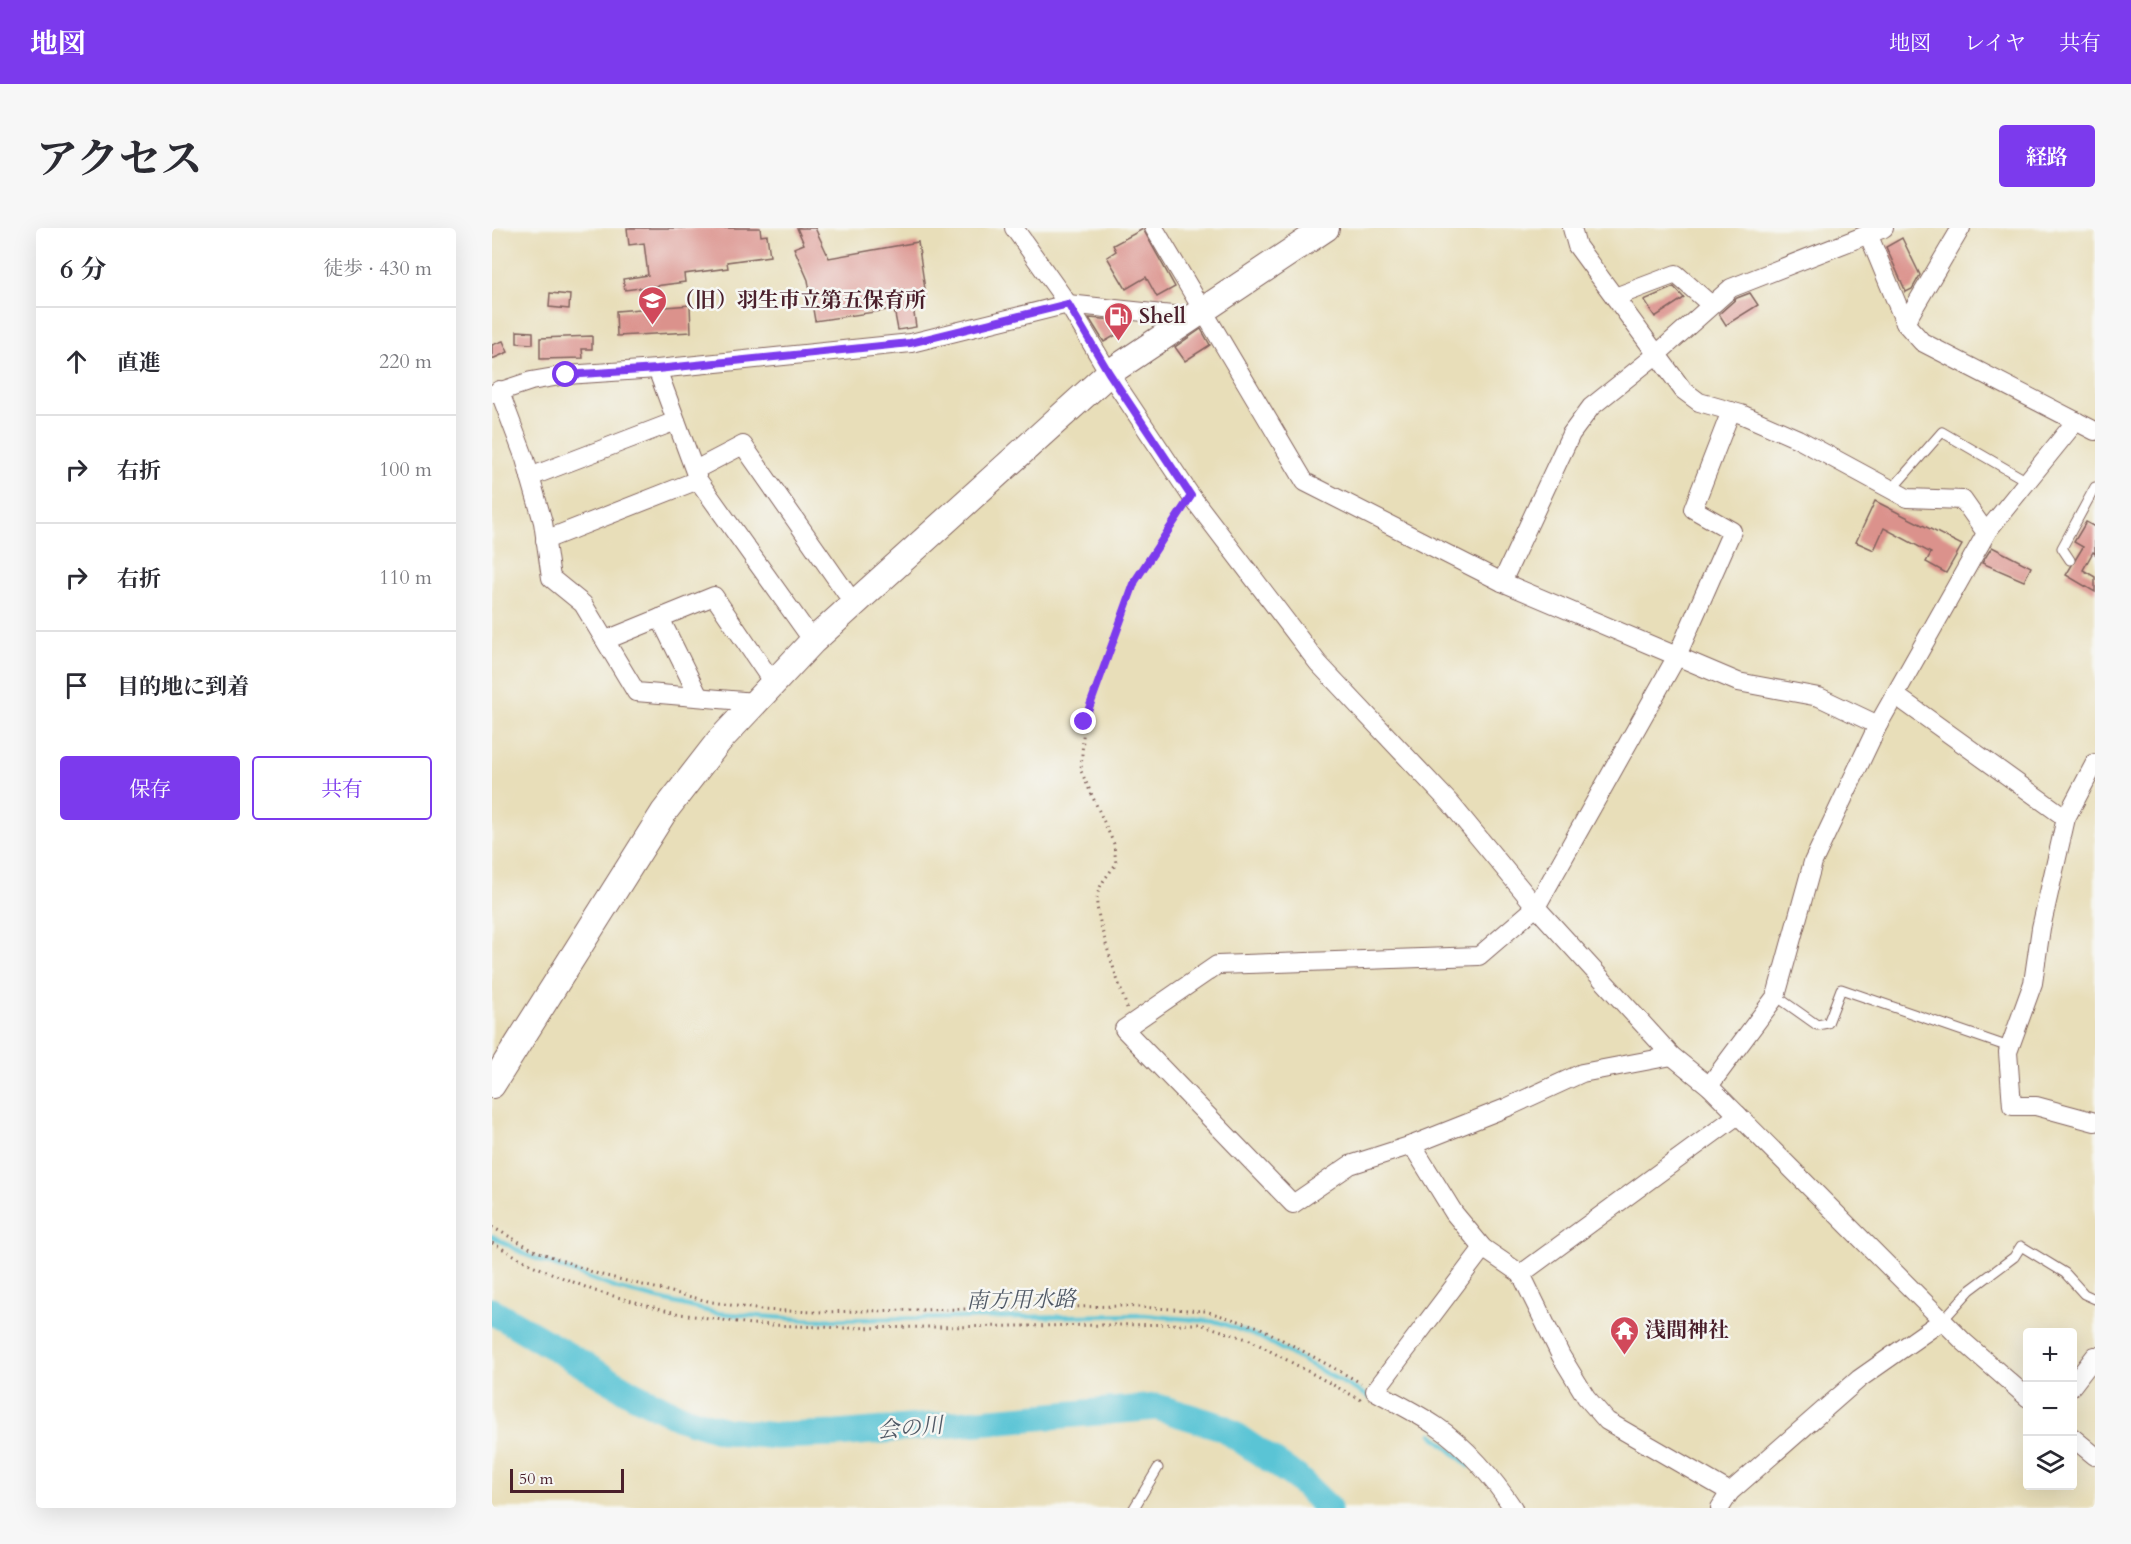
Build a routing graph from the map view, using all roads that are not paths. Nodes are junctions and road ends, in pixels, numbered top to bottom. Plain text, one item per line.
1 (1014, 228) edge
2 (1154, 228) edge
3 (1326, 228) edge
4 (1572, 228) edge
5 (1961, 228) edge
6 (1876, 232) edge
7 (1615, 297) junction
8 (1068, 304) junction
9 (1710, 304) junction
10 (1197, 314) junction
11 (1905, 323) junction
12 (1656, 355) junction
13 (657, 369) junction
14 (1109, 373) junction
15 (494, 388) edge
16 (1731, 411) junction
17 (676, 420) junction
18 (2076, 420) junction
19 (2095, 431) edge
20 (697, 475) junction
21 (530, 477) junction
22 (2027, 481) junction
23 (2095, 486) edge
24 (1892, 489) junction
25 (1988, 530) junction
26 (545, 540) junction
27 (2070, 560) dead end
28 (1502, 582) junction
29 (854, 604) junction
30 (660, 618) junction
31 (606, 640) junction
32 (813, 641) junction
33 (1677, 656) junction
34 (773, 683) junction
35 (1895, 695) junction
36 (699, 698) junction
37 (755, 702) junction
38 (1878, 725) junction
39 (2095, 763) edge
40 (2066, 818) junction
41 (1536, 907) junction
42 (1776, 996) junction
43 (2009, 1047) junction
44 (1672, 1056) junction
45 (492, 1085) edge
46 (1709, 1086) junction
47 (1738, 1115) junction
48 (2095, 1122) edge
49 (1412, 1145) junction
50 (1483, 1248) junction
51 (1521, 1274) junction
52 (2095, 1299) edge
53 (1943, 1320) junction
54 (2095, 1356) edge
55 (2076, 1382) edge
56 (2023, 1393) edge
57 (2077, 1440) edge
58 (2095, 1456) edge
59 (1158, 1468) dead end
60 (1730, 1492) junction
61 (1134, 1508) edge
62 (1513, 1508) edge
63 (1720, 1508) edge

1 - 8 street
2 - 10 street
3 - 10 street
4 - 7 street
5 - 11 street
6 - 9 street
6 - 11 street
7 - 9 street
7 - 12 street
8 - 10 street
8 - 13 street
8 - 14 street
9 - 12 street
10 - 14 street
10 - 28 street
11 - 18 street
12 - 16 street
12 - 28 street
13 - 15 street
13 - 17 street
14 - 29 street
14 - 41 street
15 - 21 street
16 - 24 street
16 - 33 street
17 - 20 street
17 - 21 street
18 - 19 street
18 - 22 street
20 - 26 street
20 - 29 street
20 - 32 street
21 - 26 street
22 - 24 lane
22 - 25 street
23 - 27 lane
24 - 25 street
25 - 35 street
26 - 31 street
28 - 33 street
29 - 32 street
30 - 31 street
30 - 34 street
30 - 36 street
31 - 36 street
32 - 34 street
33 - 38 street
33 - 41 street
34 - 37 street
35 - 38 street
35 - 40 street
36 - 37 street
37 - 45 street
38 - 42 street
39 - 40 street
40 - 43 street
41 - 44 street
41 - 49 street
42 - 43 lane
42 - 46 street
43 - 48 street
44 - 46 street
44 - 49 street
46 - 47 street
47 - 51 street
47 - 53 street
49 - 50 street
50 - 51 street
50 - 62 street
51 - 60 street
52 - 53 lane
53 - 56 street
53 - 60 street
54 - 55 street
57 - 58 street
59 - 61 lane
60 - 63 street

